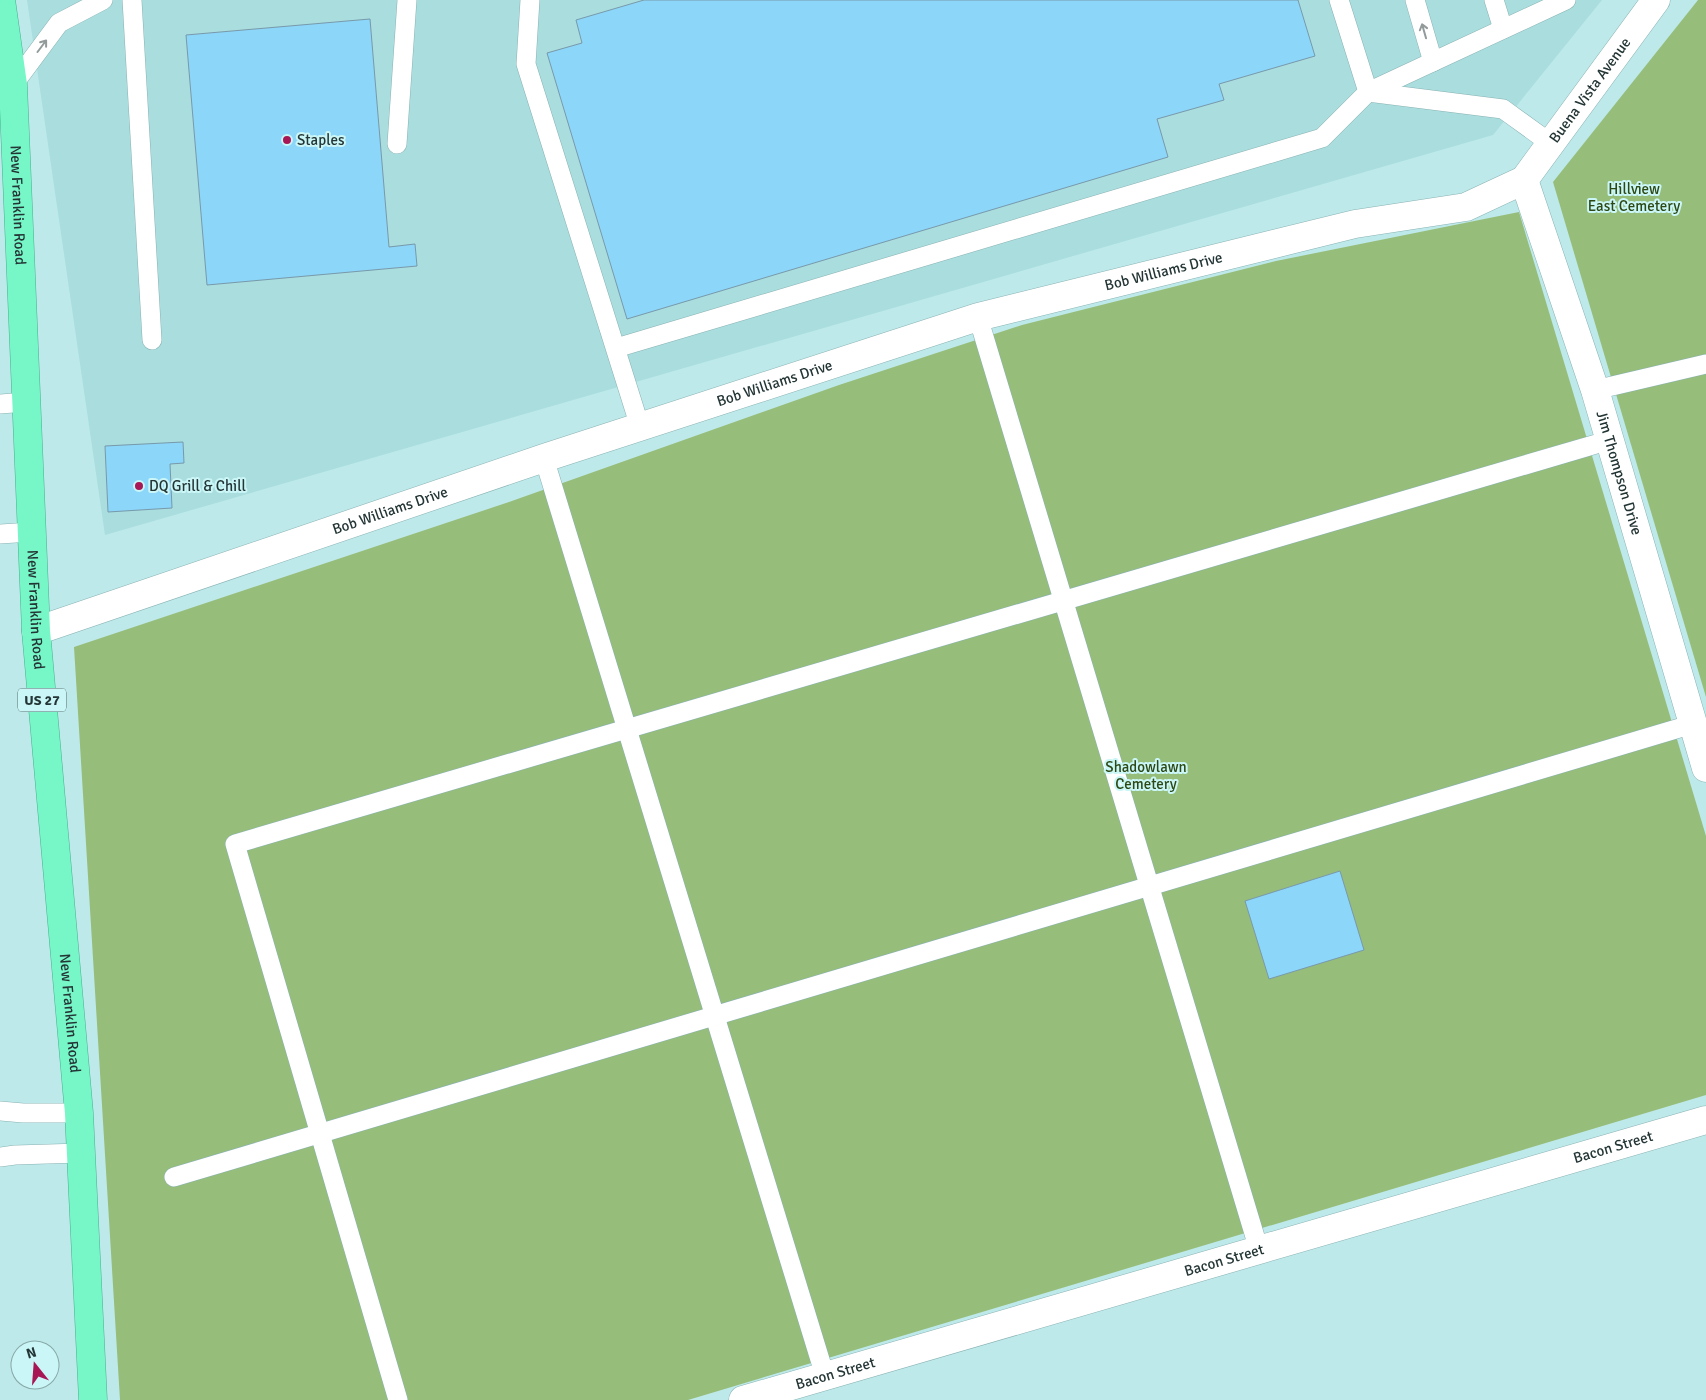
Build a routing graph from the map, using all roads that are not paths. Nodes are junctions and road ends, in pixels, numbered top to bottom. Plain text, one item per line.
1 (0, 0) edge
2 (104, 0) edge
3 (132, 0) edge
4 (407, 0) edge
5 (530, 0) edge
6 (1340, 0) edge
7 (1415, 0) edge
8 (1494, 0) edge
9 (1566, 0) edge
10 (1656, 0) edge
11 (1503, 29) junction
12 (1433, 62) junction
13 (13, 85) junction
14 (1368, 92) junction
15 (1550, 143) junction
16 (397, 144) dead end
17 (1524, 180) junction
18 (978, 317) junction
19 (152, 340) dead end
20 (616, 348) junction
21 (1706, 364) edge
22 (1595, 390) junction
23 (13, 403) edge
24 (640, 427) junction
25 (1610, 440) junction
26 (544, 458) junction
27 (31, 532) junction
28 (0, 534) edge
29 (1063, 600) junction
30 (36, 631) junction
31 (627, 728) junction
32 (1701, 746) edge
33 (1150, 888) junction
34 (715, 1016) junction
35 (0, 1111) edge
36 (79, 1113) junction
37 (1706, 1120) edge
38 (320, 1135) junction
39 (81, 1153) junction
40 (0, 1158) edge
41 (174, 1177) dead end
42 (1259, 1250) junction
43 (825, 1376) junction
44 (777, 1395) edge
45 (93, 1400) edge
46 (398, 1400) edge
47 (742, 1400) edge

1 - 13 highway, New Franklin Road / US 27
13 -> 2 lane
3 - 19 lane
4 - 16 lane
5 - 20 lane
6 - 14 lane
12 -> 7 lane
8 - 11 lane
9 - 11 lane
10 - 15 street, Buena Vista Avenue
11 - 12 lane
12 - 14 lane
13 - 23 highway, New Franklin Road / US 27
14 - 15 lane
14 - 20 lane
15 - 17 street, Buena Vista Avenue
17 - 18 street, Bob Williams Drive
17 - 22 street, Jim Thompson Drive
18 - 24 street, Bob Williams Drive
18 - 29 lane
20 - 24 lane
21 - 22 lane
22 - 25 street, Jim Thompson Drive
23 - 27 highway, New Franklin Road / US 27
24 - 26 street, Bob Williams Drive
25 - 29 lane
25 - 32 street, Jim Thompson Drive
26 - 30 street, Bob Williams Drive
26 - 31 lane
27 - 28 lane
27 - 30 highway, New Franklin Road / US 27
29 - 31 lane
29 - 33 lane
30 - 36 highway, New Franklin Road / US 27
31 - 34 lane
31 - 38 lane
32 - 33 lane
33 - 34 lane
33 - 42 lane
34 - 38 lane
34 - 43 lane
35 - 36 lane
36 - 39 highway, New Franklin Road / US 27
37 - 42 street, Bacon Street
38 - 41 lane
38 - 46 lane
39 - 40 lane
39 - 45 highway, New Franklin Road / US 27
42 - 43 street, Bacon Street
43 - 44 street, Bacon Street
44 - 47 street, Bacon Street

